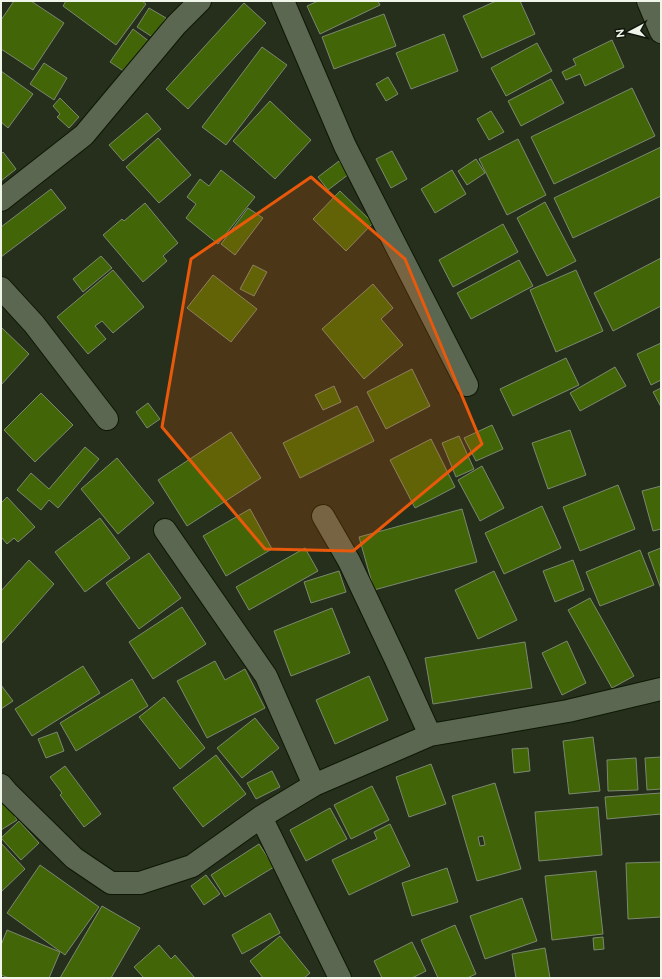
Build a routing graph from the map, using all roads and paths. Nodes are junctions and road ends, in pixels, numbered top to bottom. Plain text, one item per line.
1 (200, 1) edge
2 (283, 1) edge
3 (648, 1) edge
4 (661, 32) edge
5 (1, 200) edge
6 (1, 288) edge
7 (467, 385) dead end
8 (107, 419) dead end
9 (323, 516) dead end
10 (165, 530) dead end
11 (661, 689) edge
12 (430, 735) junction
13 (1, 785) edge
14 (314, 785) junction
15 (261, 817) junction
16 (340, 978) edge

1 - 5 street
2 - 7 street
3 - 4 street
6 - 8 street
9 - 12 street
10 - 14 street
11 - 12 street
12 - 14 street
13 - 15 street
14 - 15 street
15 - 16 street

